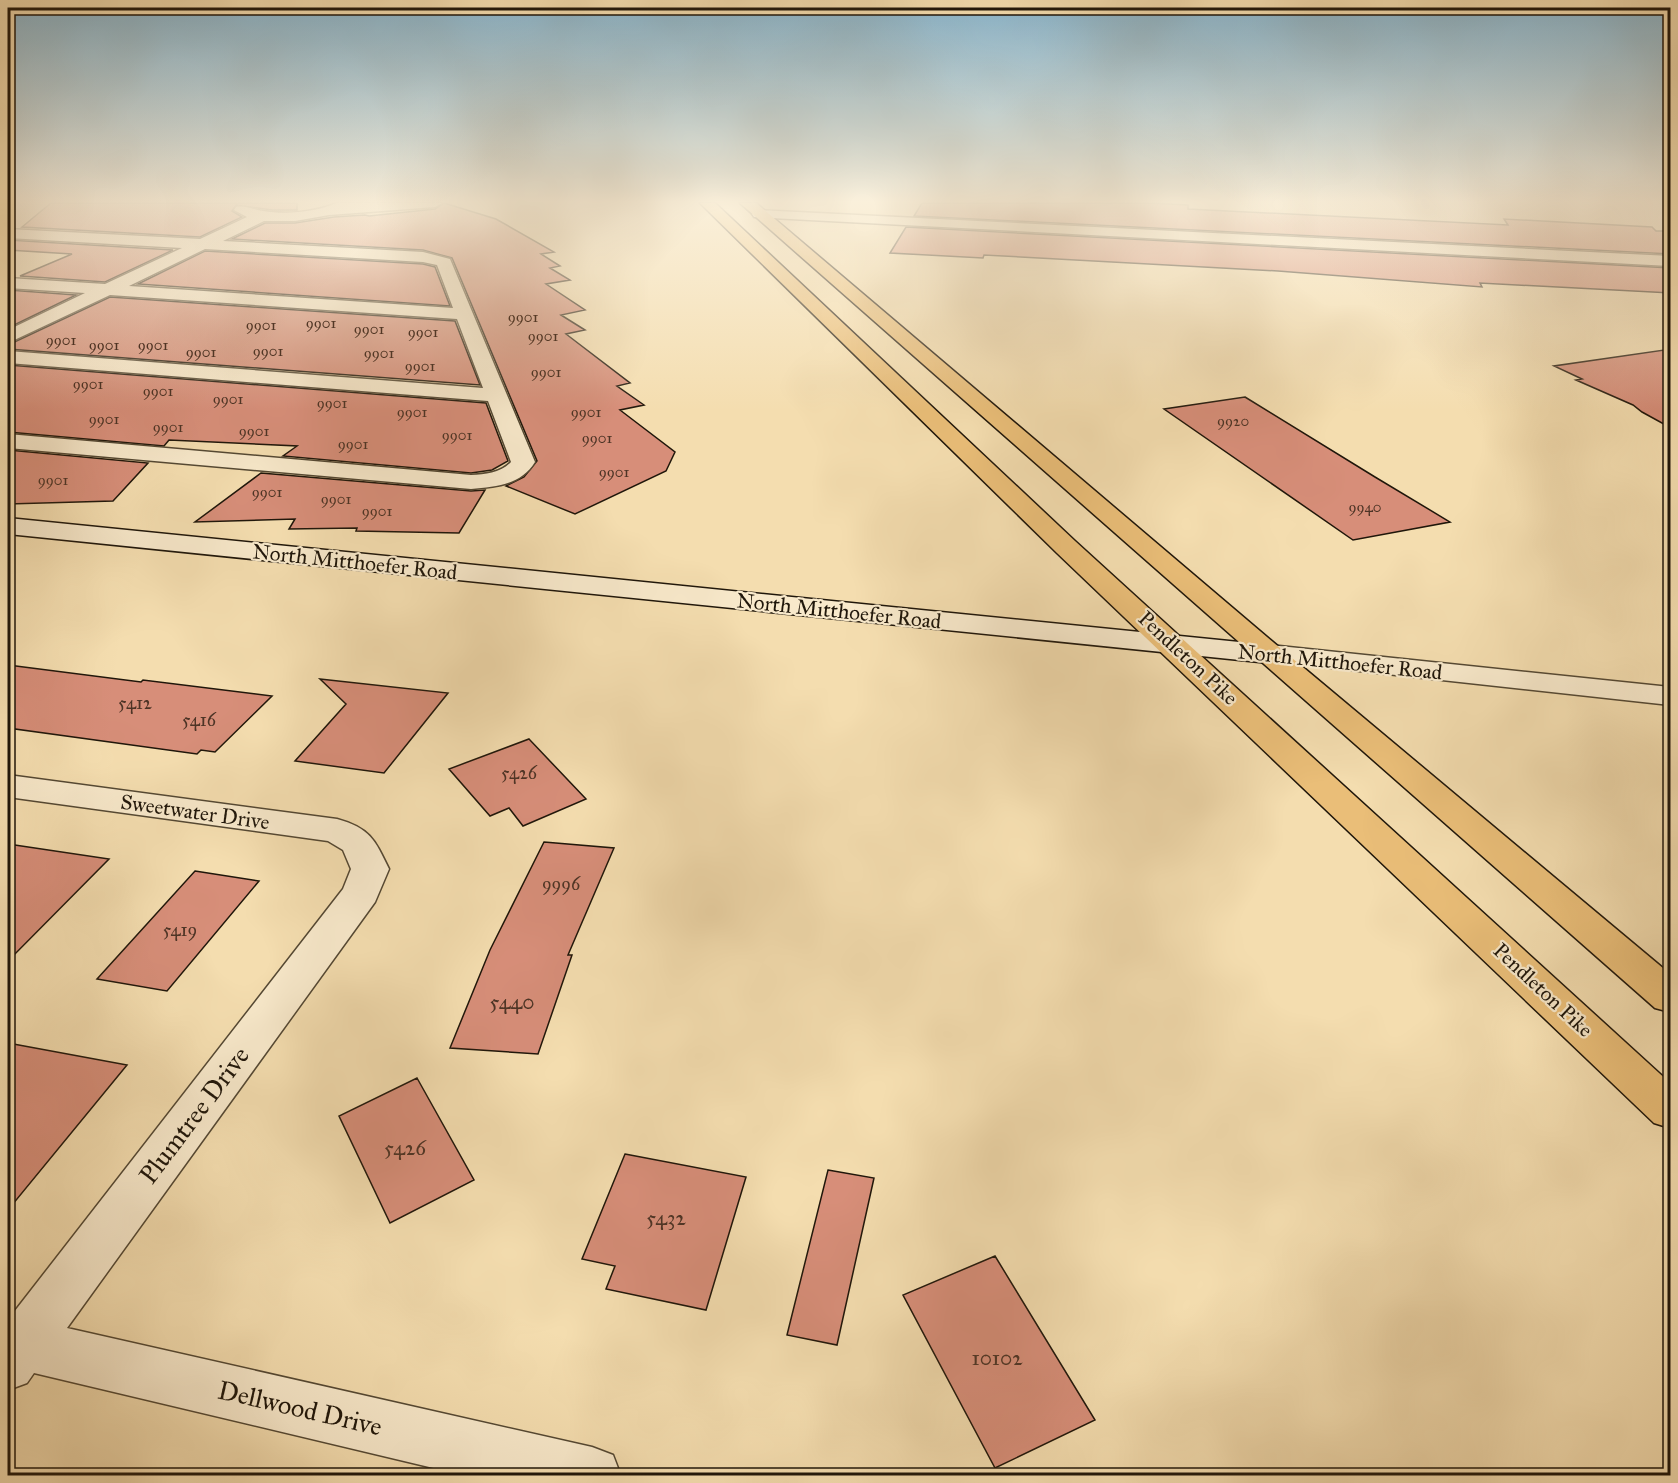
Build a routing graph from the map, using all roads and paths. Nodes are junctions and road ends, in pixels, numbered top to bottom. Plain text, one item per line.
1 (144, 272) edge
2 (449, 272) edge
3 (779, 272) edge
4 (827, 272) edge
5 (8, 283) edge
6 (107, 290) junction
7 (465, 314) junction
8 (8, 338) edge
9 (8, 357) edge
10 (497, 395) junction
11 (8, 441) edge
12 (8, 526) edge
13 (1174, 645) junction
14 (1269, 654) junction
15 (1671, 696) edge
16 (8, 786) edge
17 (368, 862) joint
18 (1671, 997) edge
19 (1671, 1110) edge
20 (12, 1350) edge
21 (592, 1476) edge

1 - 6 street
2 - 7 street
3 - 13 main road, Pendleton Pike
4 - 14 main road
5 - 6 street
6 - 7 street
6 - 8 street
7 - 10 street
9 - 10 street
10 - 11 street
12 - 13 street, North Mitthoefer Road
13 - 14 street, North Mitthoefer Road
13 - 19 main road, Pendleton Pike
14 - 15 street, North Mitthoefer Road
14 - 18 main road
16 - 17 street, Sweetwater Drive
17 - 20 street, Plumtree Drive
20 - 21 street, Dellwood Drive

